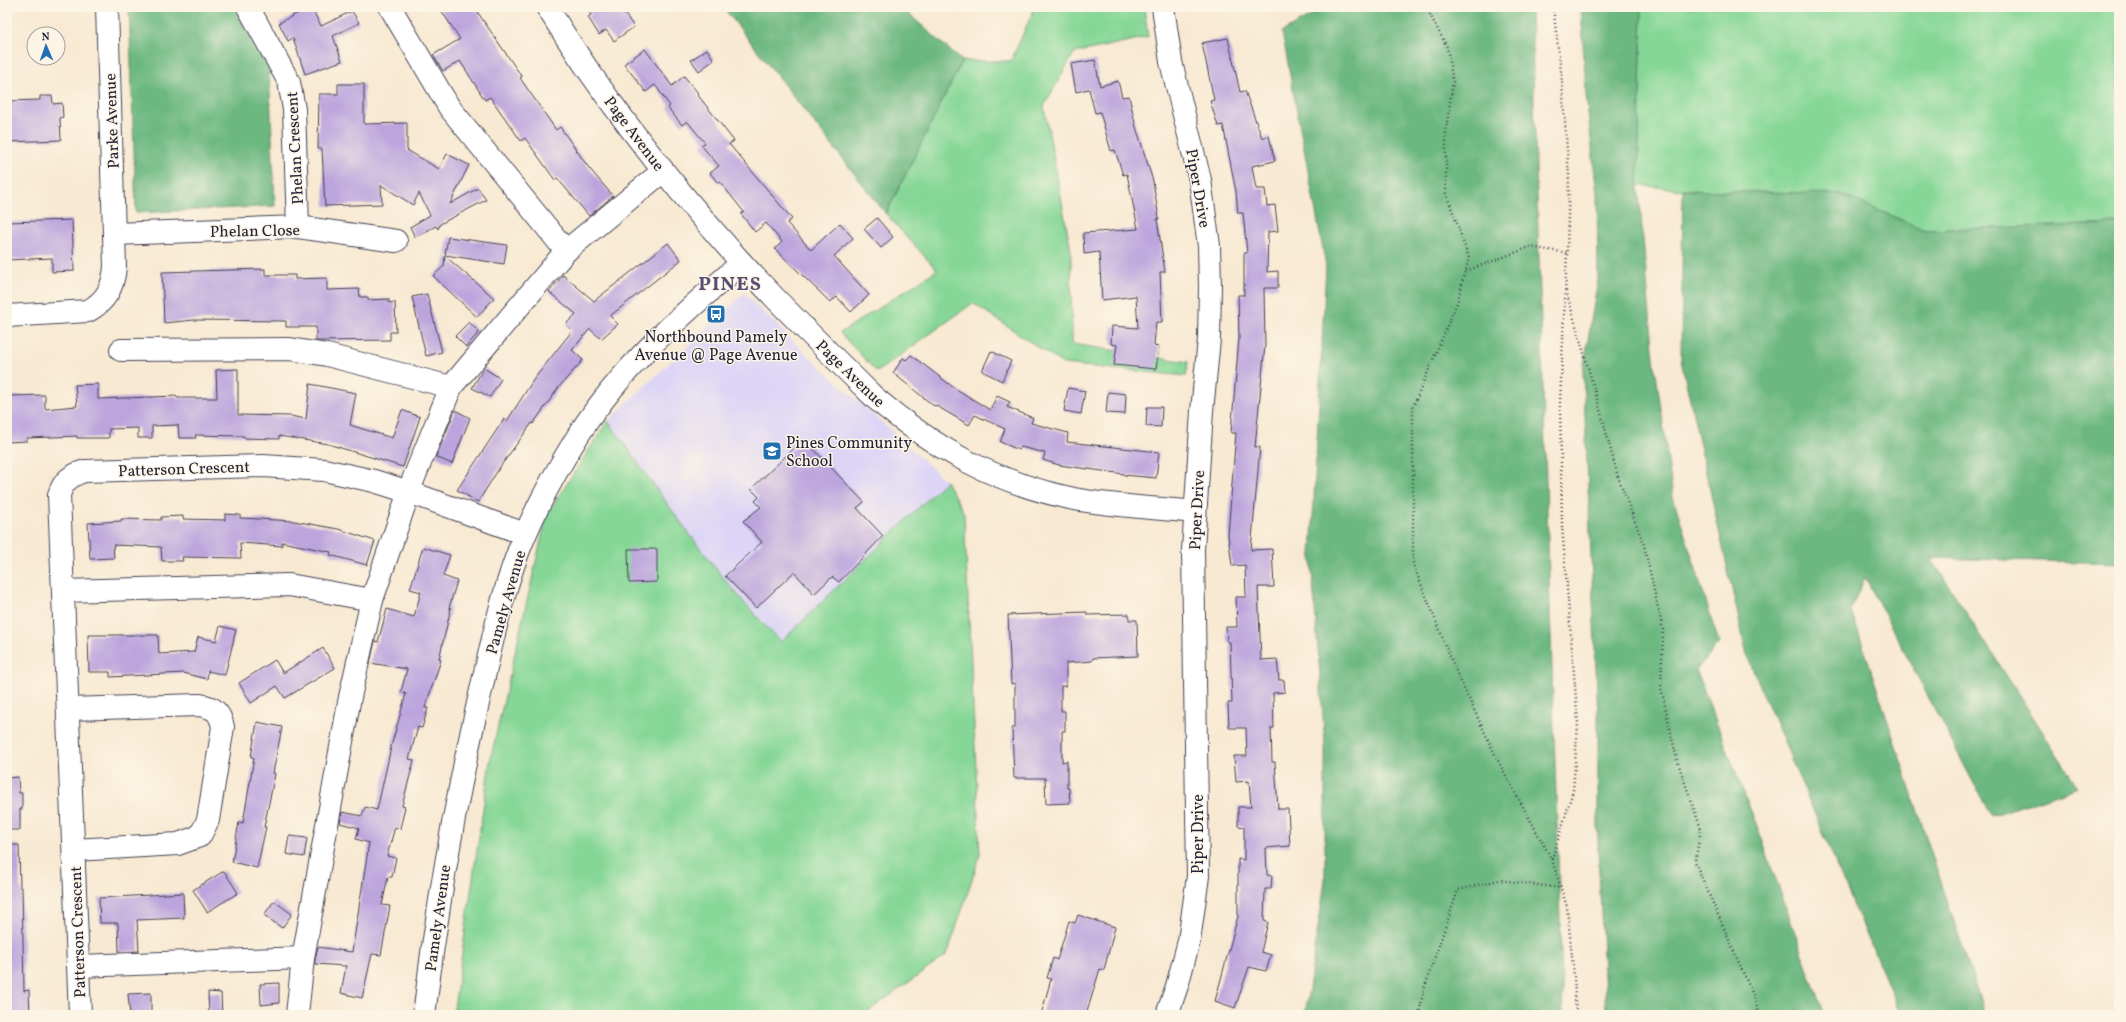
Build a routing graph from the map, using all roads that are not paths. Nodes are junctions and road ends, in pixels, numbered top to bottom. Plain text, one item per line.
1 (107, 7) edge
2 (248, 7) edge
3 (390, 7) edge
4 (547, 7) edge
5 (1163, 7) edge
6 (663, 171) junction
7 (298, 227) junction
8 (114, 234) junction
9 (396, 241) dead end
10 (566, 251) junction
11 (742, 263) junction
12 (7, 316) edge
13 (121, 350) dead end
14 (451, 387) junction
15 (409, 492) junction
16 (1195, 512) junction
17 (525, 534) junction
18 (63, 591) junction
19 (372, 600) junction
20 (69, 710) junction
21 (74, 850) junction
22 (303, 958) junction
23 (78, 966) junction
24 (80, 1015) edge
25 (298, 1015) edge
26 (424, 1015) edge
27 (1166, 1015) edge

1 - 8 street, Parke Avenue
2 - 7 street, Phelan Crescent
3 - 10 street
4 - 6 street, Page Avenue
5 - 16 street, Piper Drive
6 - 10 street
6 - 11 street, Page Avenue
7 - 8 street, Phelan Close
7 - 9 street, Phelan Close
8 - 12 street, Parke Avenue
10 - 14 street
11 - 16 street, Page Avenue
11 - 17 street, Pamely Avenue
13 - 14 street
14 - 15 street
15 - 17 street, Patterson Crescent
15 - 18 street, Patterson Crescent
15 - 19 street
16 - 27 street, Piper Drive
17 - 26 street, Pamely Avenue
18 - 19 street
18 - 20 street, Patterson Crescent
19 - 22 street
20 - 21 street, Patterson Crescent
20 - 21 street, Patterson Crescent
21 - 23 street, Patterson Crescent
22 - 23 street
22 - 25 street
23 - 24 street, Patterson Crescent

